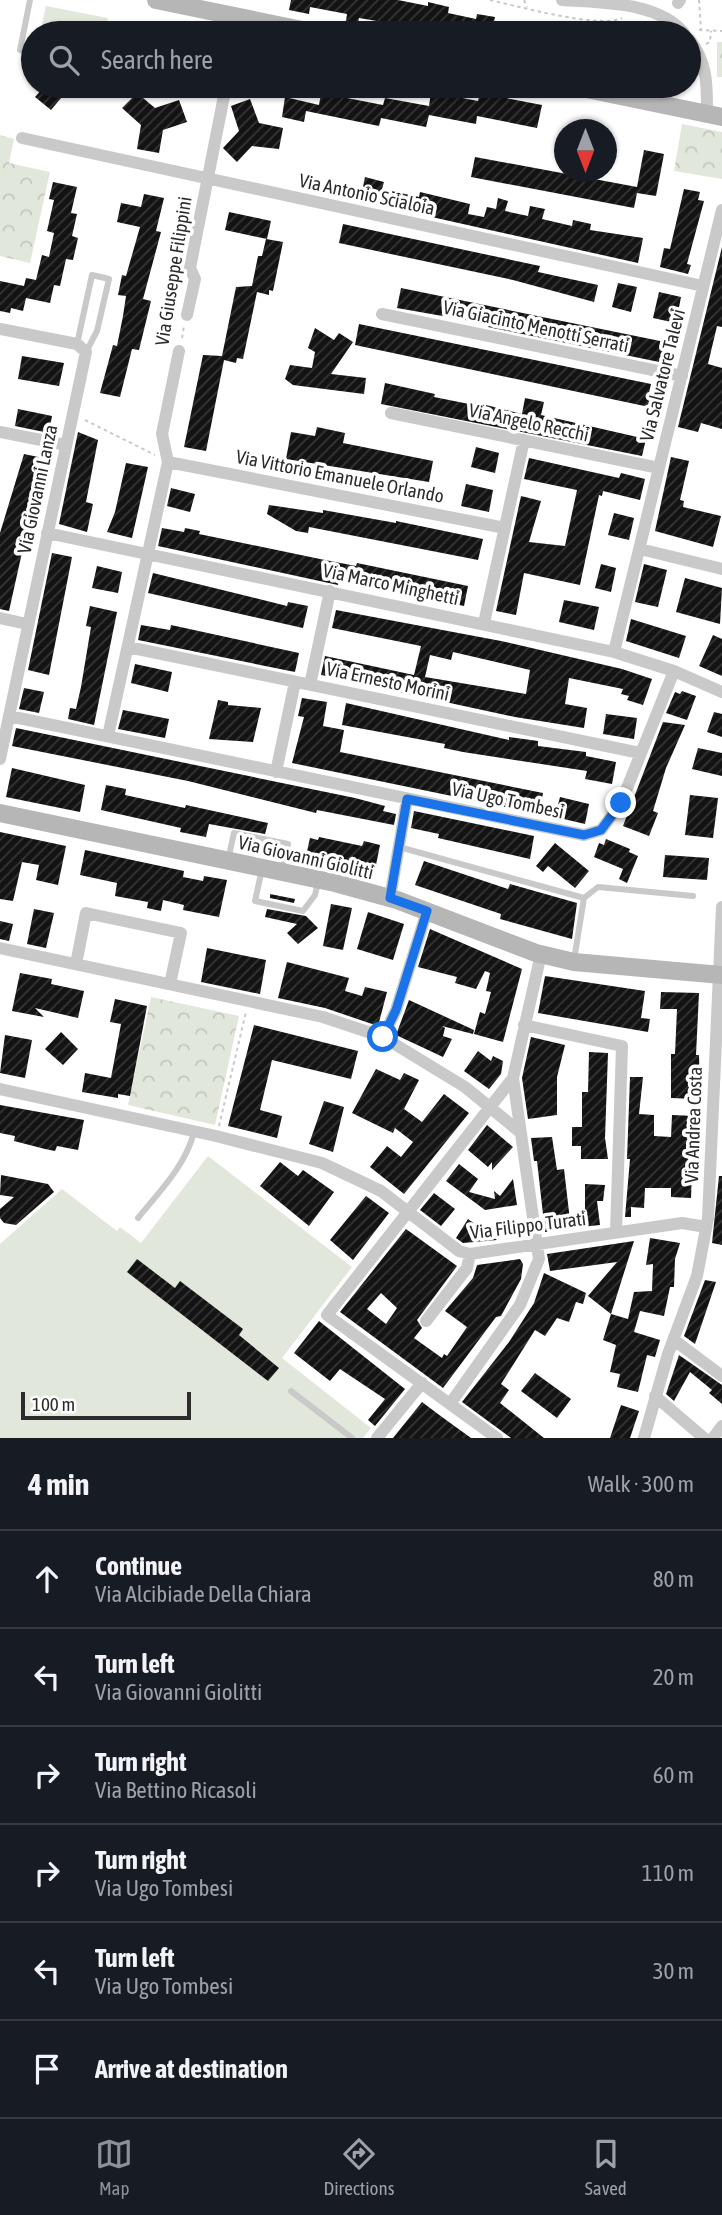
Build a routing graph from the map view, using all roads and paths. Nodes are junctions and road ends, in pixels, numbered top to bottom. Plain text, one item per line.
1 (30, 0) edge
2 (156, 0) edge
3 (524, 0) edge
4 (562, 0) edge
5 (699, 0) edge
6 (527, 8) dead end
7 (26, 21) edge
8 (225, 21) edge
9 (668, 21) edge
10 (700, 21) edge
11 (701, 30) edge
12 (711, 30) junction
13 (722, 31) edge
14 (701, 43) edge
15 (21, 45) edge
16 (20, 50) dead end
17 (701, 64) edge
18 (224, 98) edge
19 (631, 98) edge
20 (714, 115) edge
21 (22, 138) dead end
22 (207, 179) junction
23 (722, 210) edge
24 (703, 286) junction
25 (382, 314) dead end
26 (187, 315) joint
27 (0, 329) edge
28 (82, 348) junction
29 (179, 351) joint
30 (682, 376) junction
31 (391, 413) dead end
32 (82, 418) dead end
33 (0, 432) edge
34 (524, 440) junction
35 (66, 445) junction
36 (168, 462) junction
37 (659, 468) junction
38 (505, 528) junction
39 (47, 533) junction
40 (639, 549) junction
41 (148, 555) junction
42 (722, 569) edge
43 (330, 591) junction
44 (0, 618) edge
45 (484, 623) junction
46 (27, 624) junction
47 (128, 647) junction
48 (614, 652) junction
49 (674, 671) junction
50 (295, 682) junction
51 (310, 685) junction
52 (722, 692) edge
53 (9, 716) junction
54 (108, 736) junction
55 (640, 753) junction
56 (0, 759) edge
57 (276, 772) junction
58 (407, 799) junction
59 (0, 813) edge
60 (399, 847) junction
61 (228, 860) junction
62 (262, 867) junction
63 (282, 872) junction
64 (318, 879) junction
65 (693, 896) dead end
66 (390, 898) junction
67 (584, 898) junction
68 (722, 908) edge
69 (427, 911) junction
70 (0, 948) edge
71 (541, 954) junction
72 (574, 962) junction
73 (76, 964) junction
74 (720, 975) edge
75 (170, 984) junction
76 (248, 1001) junction
77 (524, 1025) junction
78 (383, 1037) junction
79 (513, 1078) junction
80 (0, 1089) edge
81 (491, 1107) junction
82 (194, 1131) junction
83 (520, 1132) junction
84 (216, 1136) junction
85 (715, 1209) edge
86 (407, 1212) junction
87 (138, 1218) dead end
88 (706, 1227) junction
89 (616, 1232) junction
90 (537, 1245) junction
91 (470, 1254) junction
92 (426, 1321) dead end
93 (674, 1340) junction
94 (722, 1376) edge
95 (422, 1383) junction
96 (291, 1391) dead end
97 (655, 1396) junction
98 (450, 1404) junction
99 (722, 1426) edge
100 (479, 1432) edge
101 (352, 1438) edge
102 (377, 1438) edge
103 (497, 1438) edge
104 (645, 1438) edge
105 (704, 1438) edge
106 (713, 1438) edge

1 - 7 lane
2 - 8 street
3 - 6 path
4 - 9 street
5 - 10 path
11 - 12 path
12 - 13 path
12 - 14 path
15 - 16 lane
17 - 20 street
18 - 22 street, Via Giuseppe Filippini
19 - 20 street
21 - 22 street, Via Antonio Scialoia
22 - 24 street, Via Antonio Scialoia
22 - 26 street, Via Giuseppe Filippini
23 - 24 street, Via Salvatore Talevi
24 - 30 street, Via Salvatore Talevi
25 - 30 street, Via Giacinto Menotti Serrati
26 - 29 path, Via Giuseppe Filippini
27 - 28 street
28 - 28 lane
28 - 35 street, Via Giovanni Lanza
29 - 36 street, Via Giuseppe Filippini
30 - 37 street, Via Salvatore Talevi
31 - 34 street, Via Angelo Recchi
32 - 36 path
33 - 35 street
34 - 37 street, Via Angelo Recchi
34 - 38 street
35 - 39 street, Via Giovanni Lanza
36 - 38 street, Via Vittorio Emanuele Orlando
36 - 41 street, Via Giuseppe Filippini
37 - 40 street, Via Salvatore Talevi
38 - 45 street
39 - 41 street, Via Marco Minghetti
39 - 46 street, Via Giovanni Lanza
40 - 42 street
40 - 48 street, Via Salvatore Talevi
41 - 43 street, Via Marco Minghetti
41 - 47 street, Via Giuseppe Filippini
43 - 45 street, Via Marco Minghetti
43 - 51 street
44 - 46 street
45 - 48 street, Via Marco Minghetti
46 - 53 street, Via Giovanni Lanza
47 - 50 street, Via Ernesto Morini
47 - 54 street, Via Giuseppe Filippini
48 - 49 street, Via Marco Minghetti
49 - 52 street, Via Marco Minghetti
49 - 55 street, Via Ugo Tombesi
50 - 51 street, Via Ernesto Morini
50 - 57 street
51 - 55 street, Via Ernesto Morini
53 - 54 street, Via Ugo Tombesi
53 - 56 street, Via Giovanni Lanza
54 - 57 street, Via Ugo Tombesi
55 - 58 street, Via Ugo Tombesi
57 - 58 street, Via Ugo Tombesi
58 - 60 street
59 - 61 street, Via Giovanni Giolitti
60 - 66 street
60 - 67 lane
61 - 62 street, Via Giovanni Giolitti
61 - 63 lane
62 - 63 street, Via Giovanni Giolitti
62 - 64 lane
63 - 64 street, Via Giovanni Giolitti
64 - 66 street, Via Giovanni Giolitti
65 - 67 lane
66 - 69 street, Via Giovanni Giolitti
67 - 72 lane
68 - 74 street, Via Andrea Costa
69 - 71 street, Via Giovanni Giolitti
69 - 78 street
70 - 73 street
71 - 72 street, Via Giovanni Giolitti
71 - 77 street
72 - 74 street, Via Giovanni Giolitti
73 - 75 street
73 - 75 street
74 - 85 street, Via Andrea Costa
75 - 76 street
76 - 78 street
76 - 84 path
77 - 79 street
77 - 89 street
78 - 81 street
79 - 81 street
79 - 83 street
80 - 82 street, Via Filippo Turati
81 - 83 street
81 - 86 street
82 - 84 street, Via Filippo Turati
82 - 87 lane
83 - 90 street
84 - 86 street, Via Filippo Turati
85 - 88 street, Via Andrea Costa
86 - 91 street, Via Filippo Turati
86 - 95 street
88 - 89 street, Via Filippo Turati
88 - 93 street, Via Andrea Costa
89 - 90 street, Via Filippo Turati
90 - 91 street, Via Filippo Turati
90 - 98 street
91 - 92 street
93 - 94 street
93 - 97 street, Via Andrea Costa
95 - 98 street
95 - 102 street
96 - 101 lane
97 - 104 street, Via Andrea Costa
97 - 105 street
98 - 100 street
99 - 106 street
100 - 103 street

